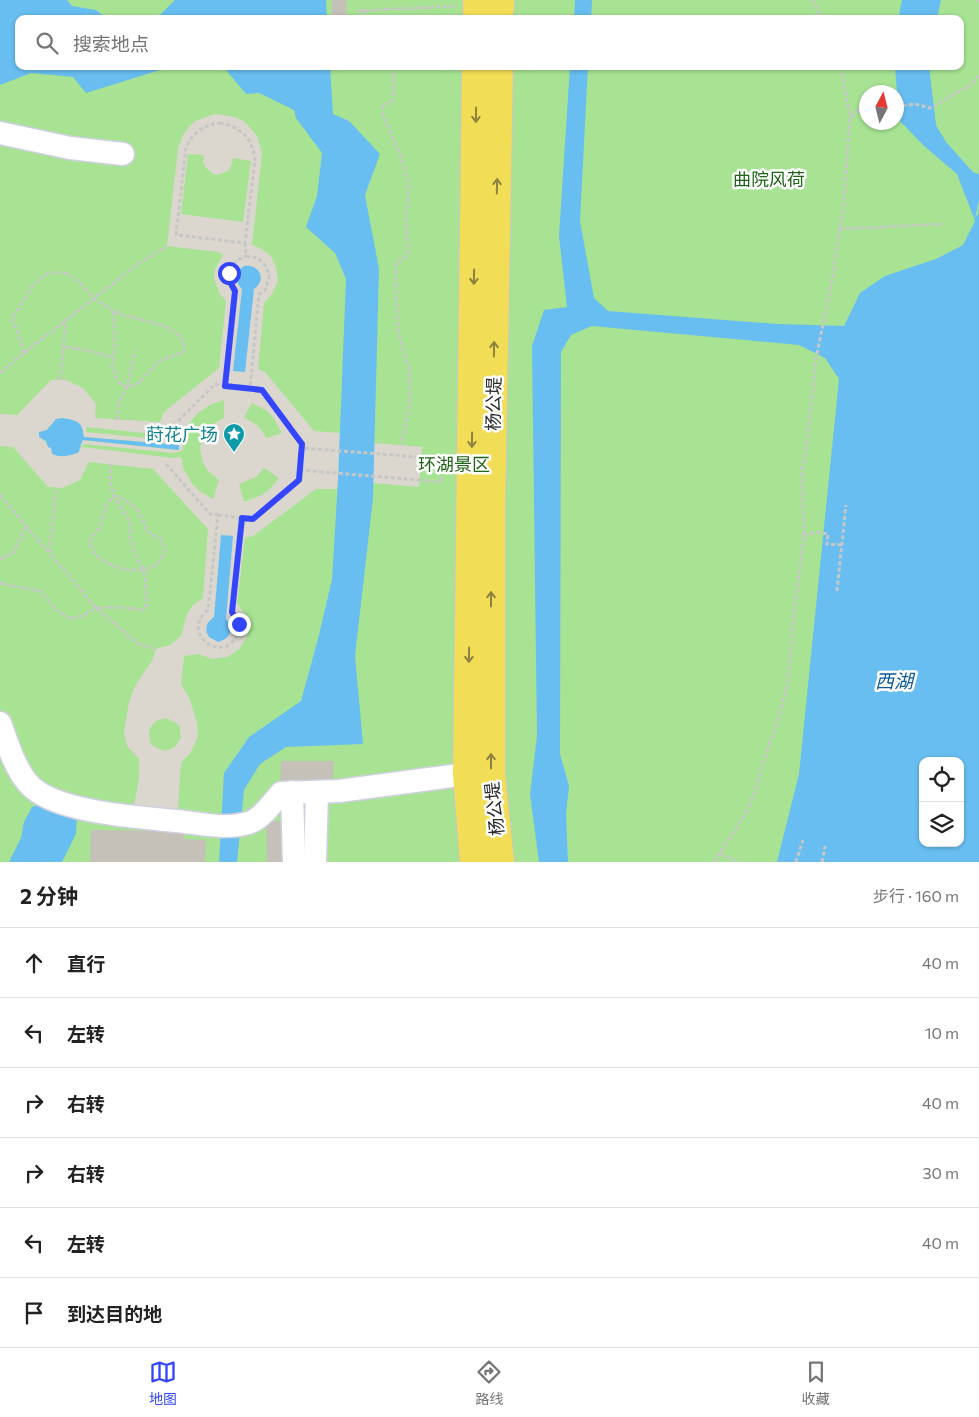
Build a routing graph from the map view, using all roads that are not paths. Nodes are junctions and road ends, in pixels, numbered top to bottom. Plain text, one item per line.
1 (476, 70) edge
2 (498, 70) edge
3 (0, 133) edge
4 (123, 154) dead end
5 (0, 723) edge
6 (467, 774) junction
7 (317, 792) junction
8 (287, 793) junction
9 (294, 862) edge
10 (314, 862) edge
11 (474, 862) edge
12 (500, 862) edge

1 -> 6 main road, 杨公堤
12 -> 2 main road, 杨公堤
3 - 4 street
5 - 8 street
6 - 7 street
6 - 11 main road, 杨公堤
7 - 8 street
7 - 10 street
8 - 9 street

